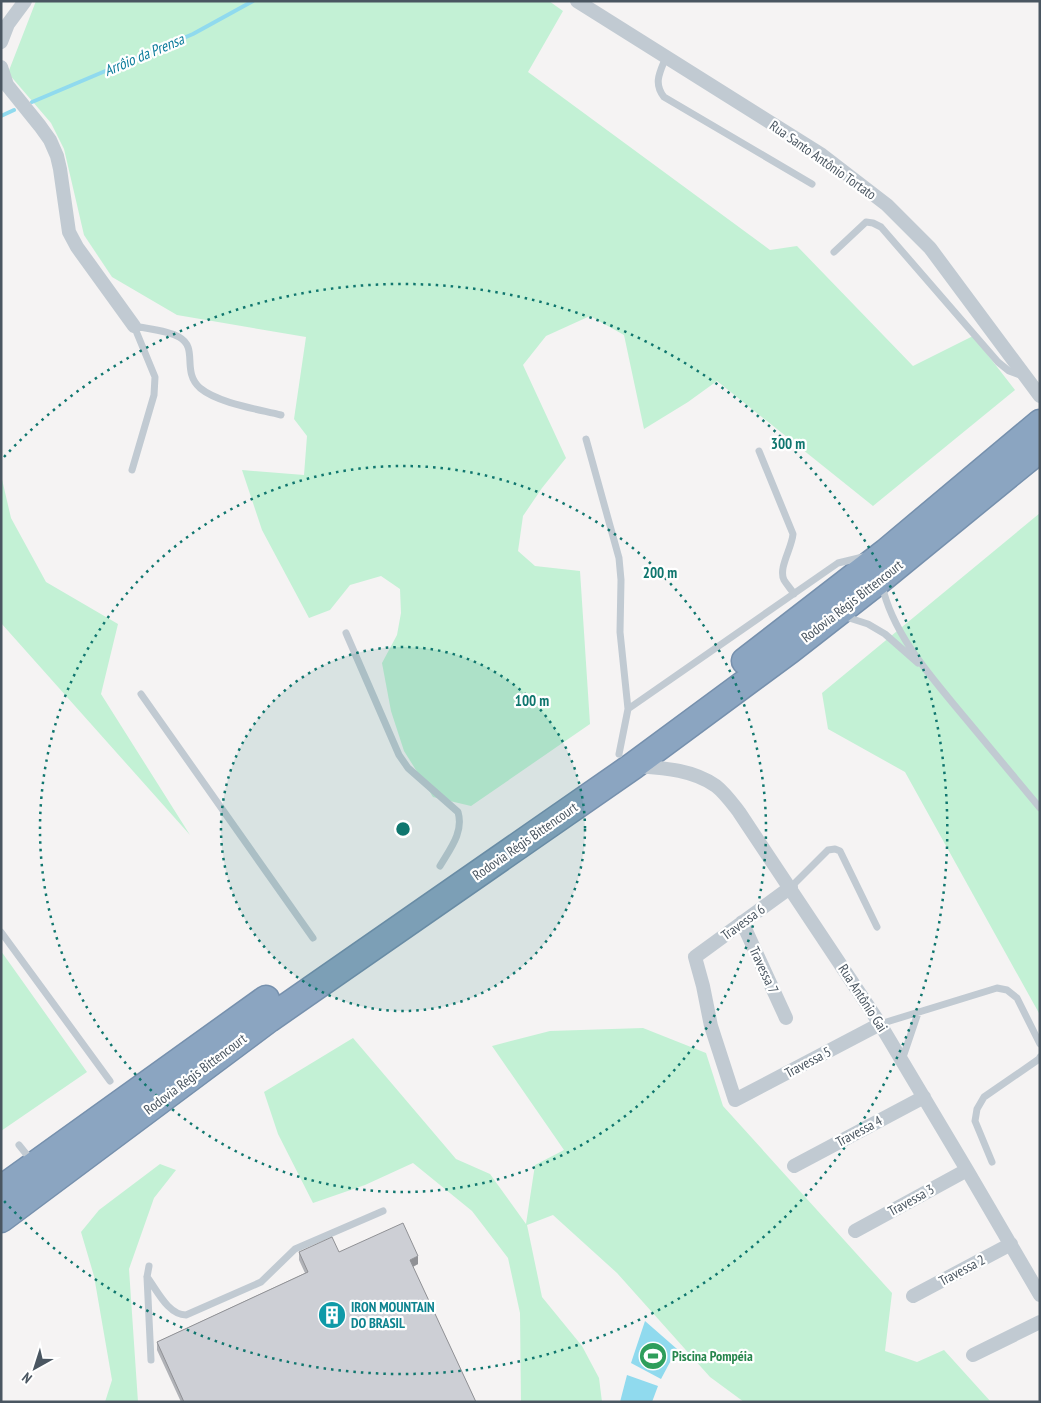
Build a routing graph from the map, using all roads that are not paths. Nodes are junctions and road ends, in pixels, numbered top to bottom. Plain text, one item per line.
1 (25, 1) edge
2 (577, 1) edge
3 (1, 42) edge
4 (666, 57) junction
5 (1, 67) edge
6 (812, 184) dead end
7 (834, 252) dead end
8 (134, 326) junction
9 (1025, 377) junction
10 (1040, 396) edge
11 (281, 415) dead end
12 (1040, 423) edge
13 (586, 439) dead end
14 (1040, 449) edge
15 (759, 451) dead end
16 (132, 470) dead end
17 (886, 552) junction
18 (881, 579) junction
19 (794, 594) junction
20 (837, 614) junction
21 (346, 633) dead end
22 (924, 668) junction
23 (141, 694) dead end
24 (628, 709) junction
25 (626, 760) junction
26 (1040, 808) edge
27 (440, 866) dead end
28 (791, 887) junction
29 (742, 922) junction
30 (876, 927) dead end
31 (1, 932) edge
32 (314, 938) dead end
33 (918, 1014) junction
34 (786, 1018) dead end
35 (880, 1024) junction
36 (1040, 1044) edge
37 (1040, 1057) edge
38 (902, 1060) junction
39 (110, 1081) dead end
40 (924, 1097) junction
41 (735, 1100) joint
42 (992, 1162) dead end
43 (794, 1166) dead end
44 (967, 1170) junction
45 (1, 1189) edge
46 (383, 1211) dead end
47 (1, 1219) edge
48 (855, 1231) dead end
49 (1011, 1244) junction
50 (149, 1266) dead end
51 (147, 1277) junction
52 (1040, 1295) edge
53 (913, 1296) dead end
54 (1040, 1322) edge
55 (974, 1355) dead end
56 (151, 1360) dead end

1 - 3 street
2 - 4 street, Rua Santo Antônio Tortato
4 - 6 lane
4 - 9 street, Rua Santo Antônio Tortato
5 - 8 street
7 - 9 lane
8 - 11 lane
8 - 16 lane
9 - 10 street, Rua Santo Antônio Tortato
12 - 17 highway, Rodovia Régis Bittencourt
13 - 24 lane
14 - 18 highway, Rodovia Régis Bittencourt
15 - 19 lane
17 - 19 lane
17 - 25 highway, Rodovia Régis Bittencourt
18 - 20 highway, Rodovia Régis Bittencourt
18 - 22 lane
19 - 24 lane
20 - 22 lane
20 - 25 highway, Rodovia Régis Bittencourt
21 - 27 lane
22 - 26 lane
23 - 32 lane
24 - 25 lane
25 - 28 street, Rua Antônio Gai
25 - 45 highway, Rodovia Régis Bittencourt
25 - 47 highway, Rodovia Régis Bittencourt
28 - 29 street, Travessa 6
28 - 30 lane
28 - 35 street, Rua Antônio Gai
29 - 34 street, Travessa 7
29 - 41 street, Travessa 6
31 - 39 lane
33 - 35 lane
33 - 36 lane
33 - 38 lane
35 - 38 street, Rua Antônio Gai
35 - 41 street, Travessa 5
37 - 42 lane
38 - 40 street, Rua Antônio Gai
40 - 43 street, Travessa 4
40 - 44 street, Rua Antônio Gai
44 - 48 street, Travessa 3
44 - 49 street, Rua Antônio Gai
46 - 51 lane
49 - 52 street, Rua Antônio Gai
49 - 53 street, Travessa 2
50 - 51 lane
51 - 56 lane
54 - 55 street

